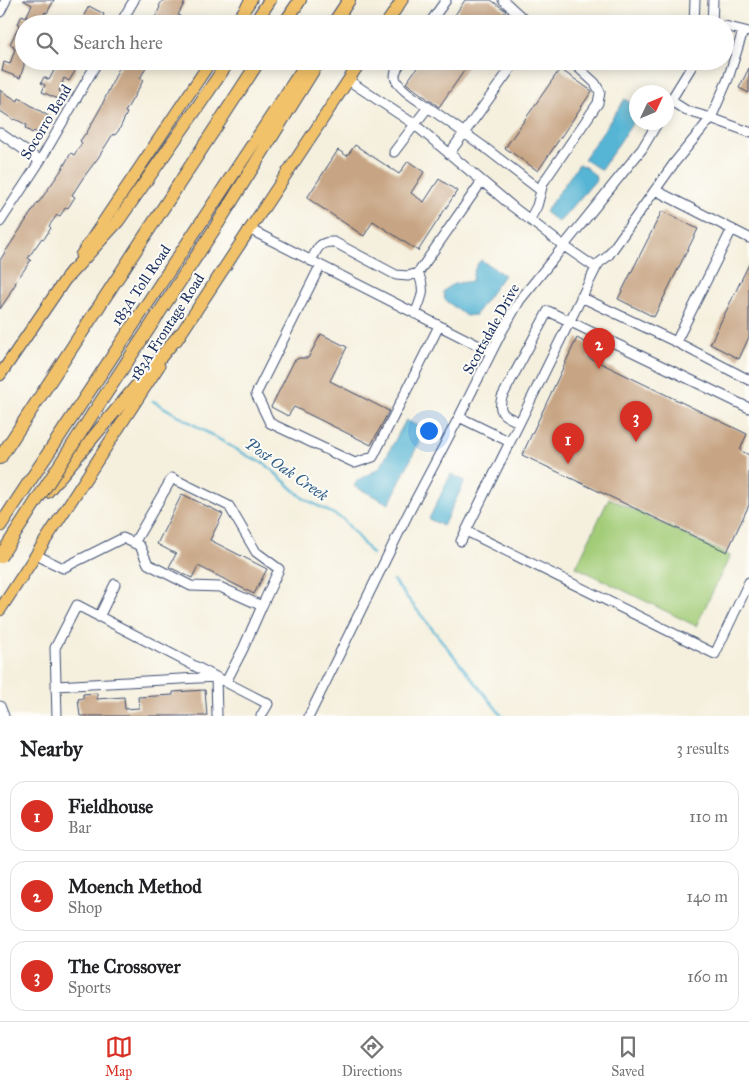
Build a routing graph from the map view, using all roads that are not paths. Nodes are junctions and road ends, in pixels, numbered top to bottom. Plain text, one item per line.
1 (6, 0) edge
2 (134, 0) edge
3 (251, 0) edge
4 (270, 0) edge
5 (300, 0) edge
6 (349, 0) edge
7 (353, 0) edge
8 (402, 0) edge
9 (446, 0) edge
10 (503, 0) edge
11 (695, 0) edge
12 (713, 0) edge
13 (0, 12) edge
14 (125, 15) edge
15 (242, 15) edge
16 (260, 15) edge
17 (290, 15) edge
18 (339, 15) edge
19 (346, 15) edge
20 (392, 15) edge
21 (435, 15) edge
22 (519, 15) edge
23 (694, 15) edge
24 (714, 15) edge
25 (746, 31) edge
26 (734, 63) edge
27 (93, 70) edge
28 (204, 70) edge
29 (223, 70) edge
30 (254, 70) edge
31 (302, 70) edge
32 (313, 70) edge
33 (355, 70) edge
34 (396, 70) edge
35 (510, 70) edge
36 (581, 70) edge
37 (690, 70) edge
38 (731, 70) edge
39 (348, 80) junction
40 (674, 96) edge
41 (674, 106) edge
42 (428, 107) junction
43 (711, 118) junction
44 (414, 124) junction
45 (653, 130) edge
46 (749, 132) edge
47 (0, 133) edge
48 (465, 133) junction
49 (394, 152) dead end
50 (449, 154) junction
51 (40, 161) junction
52 (482, 181) junction
53 (540, 190) junction
54 (655, 190) junction
55 (530, 219) junction
56 (0, 222) edge
57 (732, 229) junction
58 (249, 230) junction
59 (749, 238) edge
60 (564, 246) junction
61 (311, 261) junction
62 (320, 266) junction
63 (596, 268) junction
64 (418, 273) junction
65 (67, 277) junction
66 (581, 297) junction
67 (416, 314) junction
68 (568, 322) junction
69 (440, 326) junction
70 (180, 334) junction
71 (676, 342) junction
72 (491, 352) junction
73 (0, 375) edge
74 (749, 380) edge
75 (749, 408) edge
76 (459, 417) junction
77 (519, 422) junction
78 (510, 442) junction
79 (0, 458) edge
80 (0, 526) edge
81 (466, 531) junction
82 (461, 541) dead end
83 (134, 543) junction
84 (0, 550) edge
85 (36, 555) junction
86 (0, 557) edge
87 (749, 582) edge
88 (115, 584) dead end
89 (262, 606) junction
90 (0, 610) edge
91 (100, 617) junction
92 (216, 677) junction
93 (226, 682) junction
94 (56, 686) junction
95 (0, 706) edge
96 (4, 716) edge
97 (57, 716) edge
98 (217, 716) edge
99 (261, 716) edge
100 (308, 716) edge

1 - 13 street
2 - 14 street
3 - 15 main road
4 - 16 highway
5 - 17 highway
6 - 18 highway
7 - 19 highway
8 - 20 main road
9 - 21 street
10 - 22 street
11 - 23 street
12 - 24 street
25 - 26 street
27 - 51 street, Socorro Bend
28 - 65 main road
29 - 65 highway
30 - 79 highway, 183A Toll Road
31 - 80 highway, 183A Toll Road
32 - 86 highway, bridge
33 - 39 main road, 183A Frontage Road
34 - 42 street
35 - 48 street
36 - 53 street
37 - 40 street
38 - 43 street
39 - 44 street
39 - 58 main road, 183A Frontage Road
41 - 43 street
42 - 44 street
42 - 48 street
43 - 46 street
43 - 54 street
44 - 49 street
44 - 50 street
45 - 60 street, Scottsdale Drive
47 - 51 street
48 - 50 street
48 - 53 street
50 - 52 street
51 - 56 street, Socorro Bend
52 - 55 street
52 - 64 street
53 - 55 street
54 - 57 street
54 - 63 street
55 - 60 street
57 - 59 street
57 - 71 street
58 - 61 street
58 - 70 main road, 183A Frontage Road
60 - 63 street
60 - 72 street, Scottsdale Drive
61 - 62 street
61 - 64 street
62 - 67 street
62 - 69 street
63 - 66 street
64 - 67 street
65 - 73 main road
66 - 68 street
66 - 71 street
67 - 69 street
68 - 75 street
68 - 77 street
68 - 77 street
69 - 72 street
70 - 84 highway
70 - 85 main road, 183A Frontage Road
71 - 74 street
72 - 76 street, Scottsdale Drive
76 - 78 street
76 - 100 street, Scottsdale Drive
77 - 78 street
78 - 81 street
81 - 82 street
81 - 87 street
83 - 85 street
83 - 89 street
83 - 89 street
85 - 90 main road, 183A Frontage Road
88 - 91 street
89 - 93 street
91 - 92 street
91 - 94 street
92 - 93 street
92 - 94 street
92 - 98 street
93 - 99 street
94 - 97 street
95 - 96 street

